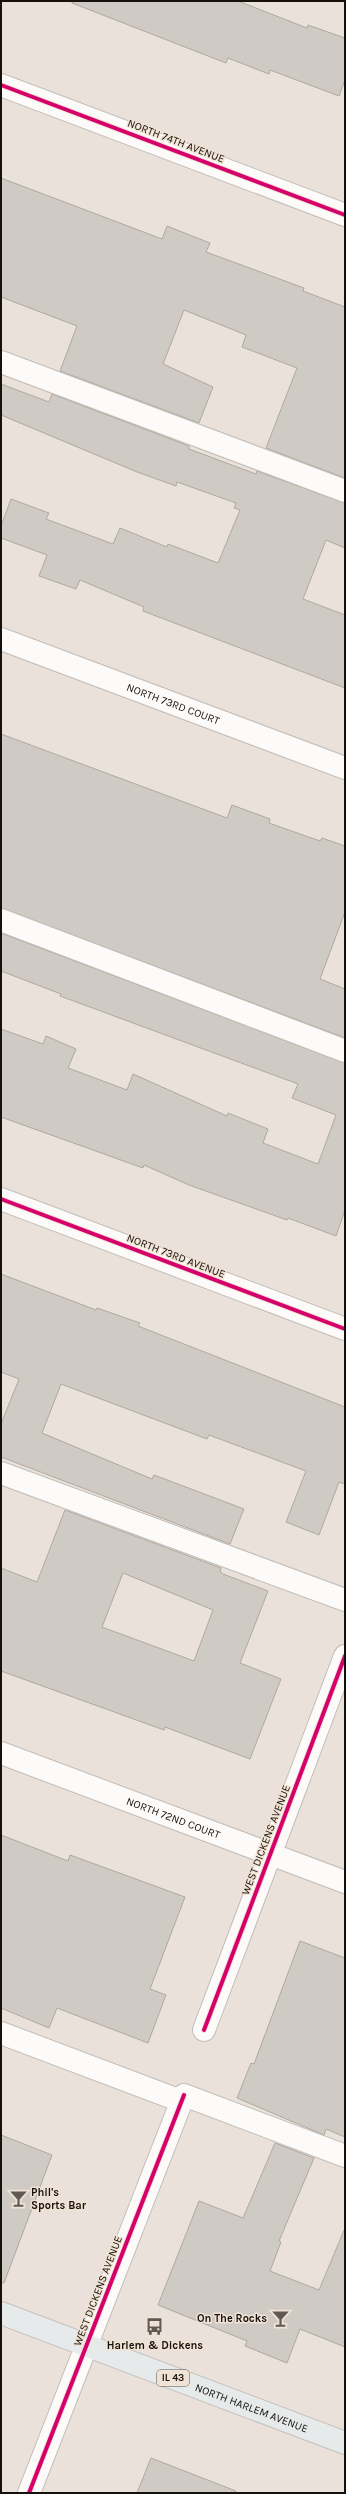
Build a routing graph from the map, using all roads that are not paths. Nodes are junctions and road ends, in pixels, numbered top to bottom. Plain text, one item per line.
1 (1, 85) edge
2 (345, 215) edge
3 (1, 362) edge
4 (345, 491) edge
5 (1, 639) edge
6 (345, 768) edge
7 (1, 920) edge
8 (345, 1051) edge
9 (1, 1199) edge
10 (345, 1329) edge
11 (1, 1473) edge
12 (345, 1600) edge
13 (345, 1656) edge
14 (1, 1753) edge
15 (270, 1854) junction
16 (345, 1882) edge
17 (204, 2030) dead end
18 (1, 2033) edge
19 (182, 2098) junction
20 (345, 2156) edge
21 (1, 2314) edge
22 (86, 2346) junction
23 (345, 2443) edge
24 (28, 2493) edge

1 - 2 street, NORTH 74TH AVENUE
3 - 4 street
5 - 6 street, NORTH 73RD COURT
7 - 8 street
9 - 10 street, NORTH 73RD AVENUE
11 - 12 street
13 - 15 street, WEST DICKENS AVENUE
14 - 15 street, NORTH 72ND COURT
15 - 16 street, NORTH 72ND COURT
15 - 17 street, WEST DICKENS AVENUE
18 - 19 street
19 - 20 street
19 - 22 street, WEST DICKENS AVENUE
21 - 22 main road, NORTH HARLEM AVENUE / IL 43
22 - 23 main road, NORTH HARLEM AVENUE / IL 43
22 - 24 street, WEST DICKENS AVENUE

